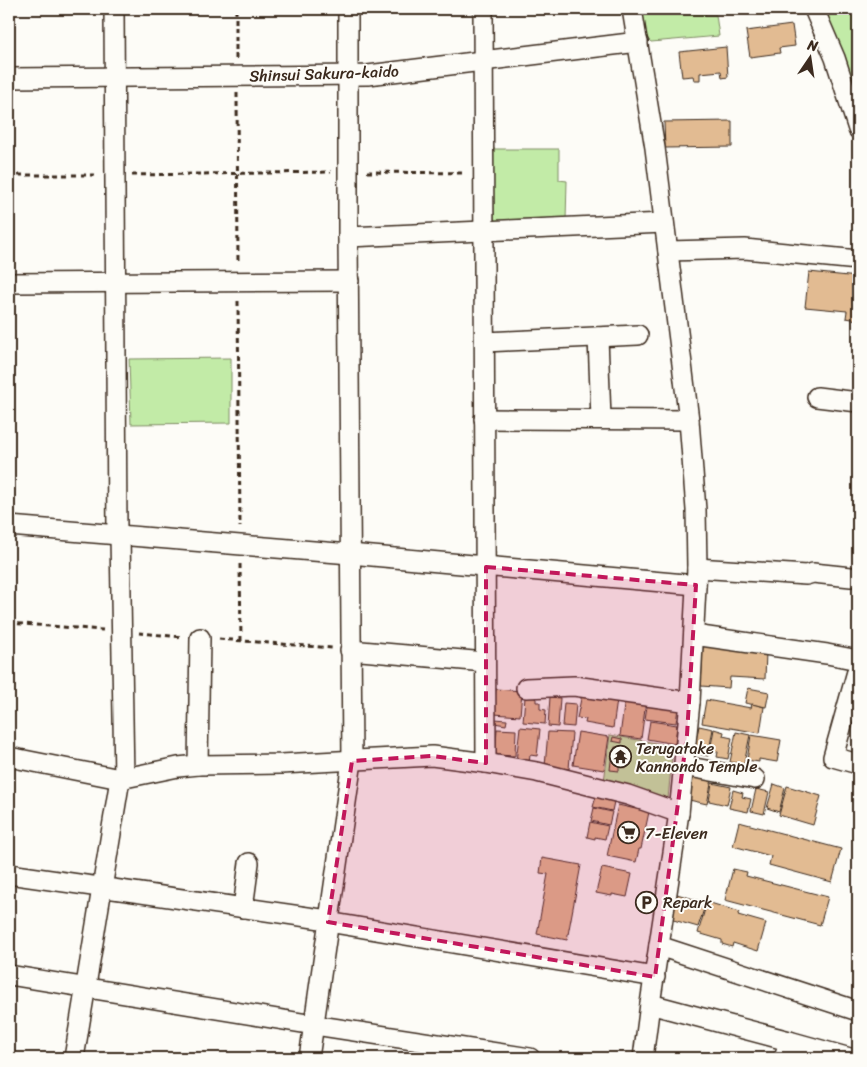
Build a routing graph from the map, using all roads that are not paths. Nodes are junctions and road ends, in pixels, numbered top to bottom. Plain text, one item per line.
1 (114, 9) edge
2 (348, 9) edge
3 (483, 9) edge
4 (632, 9) edge
5 (814, 9) edge
6 (638, 42) junction
7 (483, 60) junction
8 (348, 76) junction
9 (114, 77) junction
10 (9, 78) edge
11 (858, 129) edge
12 (664, 223) junction
13 (484, 231) junction
14 (348, 237) junction
15 (668, 251) junction
16 (858, 260) edge
17 (349, 281) junction
18 (116, 282) junction
19 (9, 283) edge
20 (638, 335) dead end
21 (598, 337) junction
22 (485, 342) junction
23 (817, 397) dead end
24 (858, 402) edge
25 (484, 419) junction
26 (601, 419) junction
27 (689, 420) junction
28 (9, 526) edge
29 (118, 535) junction
30 (350, 554) junction
31 (486, 567) junction
32 (697, 576) junction
33 (851, 577) dead end
34 (694, 635) junction
35 (200, 638) dead end
36 (350, 650) junction
37 (858, 660) edge
38 (485, 662) junction
39 (858, 668) edge
40 (526, 688) dead end
41 (690, 702) junction
42 (9, 757) edge
43 (352, 761) junction
44 (486, 763) junction
45 (858, 764) edge
46 (198, 765) junction
47 (684, 766) junction
48 (122, 779) junction
49 (754, 779) dead end
50 (679, 813) junction
51 (249, 862) dead end
52 (9, 874) edge
53 (102, 887) junction
54 (242, 908) junction
55 (328, 921) junction
56 (659, 946) junction
57 (9, 975) edge
58 (655, 977) junction
59 (86, 987) junction
60 (650, 1004) junction
61 (858, 1012) edge
62 (314, 1025) junction
63 (787, 1049) edge
64 (468, 1053) edge
65 (74, 1058) edge
66 (309, 1058) edge
67 (530, 1058) edge
68 (643, 1058) edge
69 (850, 1058) edge

1 - 9 street
2 - 8 street
3 - 7 street
4 - 6 street
5 - 11 street
6 - 7 street, Shinsui Sakura-kaido
6 - 12 street
7 - 8 street, Shinsui Sakura-kaido
7 - 13 street
8 - 9 street, Shinsui Sakura-kaido
8 - 14 street
9 - 10 street, Shinsui Sakura-kaido
9 - 18 street
12 - 13 street
12 - 15 street
13 - 14 street
13 - 22 street
14 - 17 street
15 - 16 street
15 - 27 street
17 - 18 street
17 - 30 street
18 - 19 street
18 - 29 street
20 - 21 street
21 - 22 street
21 - 26 street
22 - 25 street
23 - 24 street
25 - 26 street
25 - 31 street
26 - 27 street
27 - 32 street
28 - 29 street
29 - 30 street
29 - 48 street
30 - 31 street
30 - 36 street
31 - 32 street
31 - 38 street
32 - 33 street
32 - 34 street
34 - 37 street
34 - 41 street
35 - 46 street
36 - 38 street
36 - 43 street
38 - 44 street
39 - 45 street
40 - 41 street
41 - 47 street
42 - 48 street
43 - 44 street
43 - 46 street
43 - 55 street
44 - 50 street
46 - 48 street
47 - 49 street
47 - 50 street
48 - 53 street
50 - 56 street
51 - 54 street
52 - 53 street
53 - 54 street
53 - 59 street
54 - 55 street
55 - 58 street
55 - 62 street
56 - 58 street
56 - 61 street
57 - 59 street
58 - 60 street
59 - 62 street
59 - 65 street
60 - 63 street
60 - 68 street
62 - 64 street
62 - 66 street
63 - 69 street
64 - 67 street

